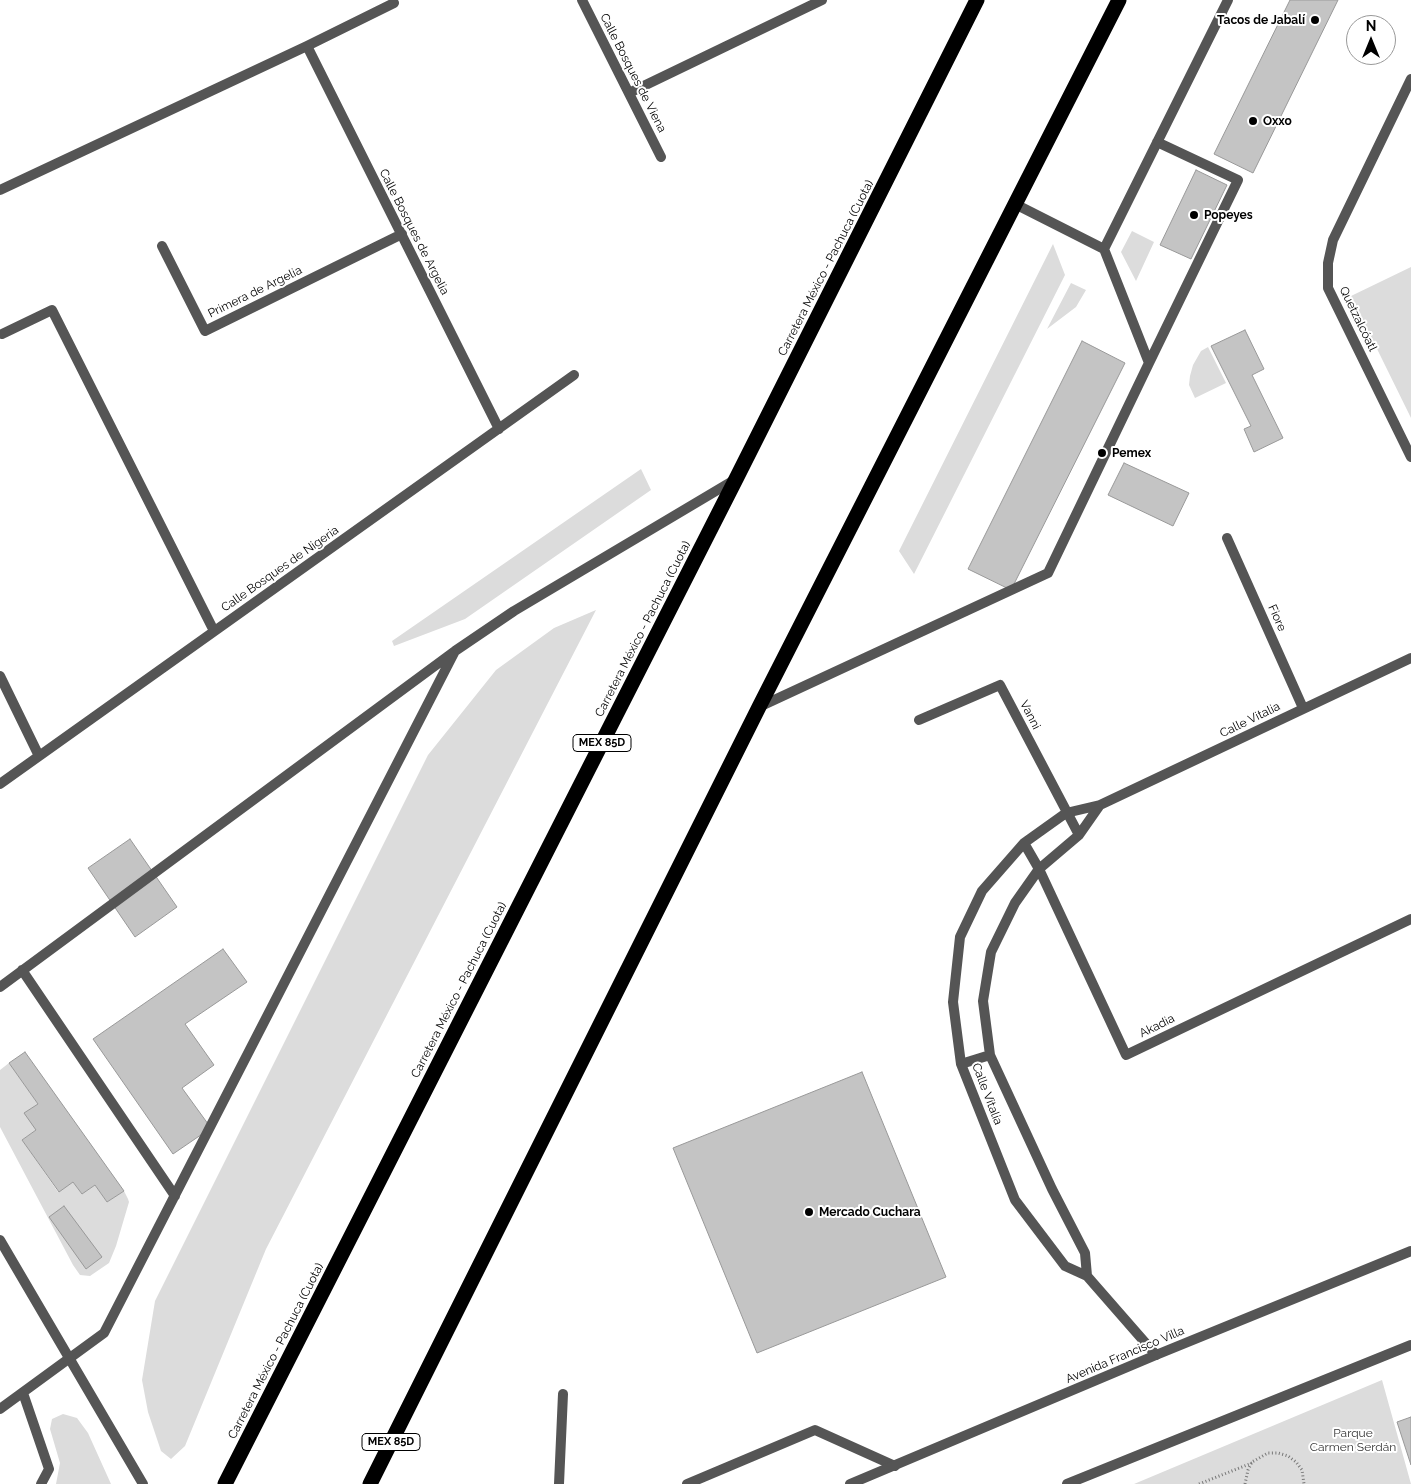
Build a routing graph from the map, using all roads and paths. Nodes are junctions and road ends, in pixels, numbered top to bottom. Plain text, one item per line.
1 (582, 0) edge
2 (822, 0) edge
3 (976, 0) edge
4 (1119, 0) edge
5 (1228, 0) edge
6 (394, 2) dead end
7 (307, 46) junction
8 (1411, 79) edge
9 (628, 93) junction
10 (1157, 142) junction
11 (661, 157) dead end
12 (0, 190) edge
13 (1015, 204) junction
14 (402, 234) junction
15 (162, 246) dead end
16 (1104, 249) junction
17 (2, 334) dead end
18 (1149, 363) junction
19 (574, 375) dead end
20 (499, 429) junction
21 (1411, 457) edge
22 (736, 479) junction
23 (1227, 538) dead end
24 (214, 631) junction
25 (455, 651) junction
26 (1411, 658) edge
27 (0, 676) edge
28 (759, 707) junction
29 (1303, 708) junction
30 (918, 720) dead end
31 (39, 756) junction
32 (0, 784) edge
33 (1100, 805) junction
34 (1066, 813) junction
35 (1079, 835) junction
36 (1024, 843) junction
37 (1039, 869) junction
38 (1411, 918) edge
39 (22, 970) junction
40 (0, 987) edge
41 (990, 1055) junction
42 (961, 1064) junction
43 (175, 1196) junction
44 (0, 1240) edge
45 (1411, 1251) edge
46 (1087, 1276) junction
47 (1411, 1345) edge
48 (1156, 1356) junction
49 (70, 1359) junction
50 (24, 1392) junction
51 (563, 1394) dead end
52 (0, 1409) edge
53 (1252, 1462) junction
54 (895, 1466) junction
55 (41, 1484) edge
56 (143, 1484) edge
57 (224, 1484) edge
58 (370, 1484) edge
59 (559, 1484) edge
60 (687, 1484) edge
61 (850, 1484) edge
62 (1066, 1484) edge
63 (1199, 1484) edge
64 (1245, 1484) edge
65 (1304, 1484) edge

1 - 9 street, Calle Bosques de Viena
2 - 9 street
3 - 22 highway, Carretera México - Pachuca (Cuota) / MEX 85D
4 - 13 highway, MEX 85D
5 - 10 street
6 - 7 street
7 - 12 street
7 - 14 street, Calle Bosques de Argelia
8 - 21 street, Quetzalcóatl
9 - 11 street, Calle Bosques de Viena
10 - 16 street
10 - 18 street
13 - 16 street
13 - 28 highway, MEX 85D
14 - 15 street, Primera de Argelia
14 - 20 street, Calle Bosques de Argelia
16 - 18 street
17 - 24 street
18 - 28 street
19 - 20 street, Calle Bosques de Nigeria
20 - 24 street, Calle Bosques de Nigeria
22 - 25 street
22 - 57 highway, Carretera México - Pachuca (Cuota) / MEX 85D
23 - 29 street, Fiore
24 - 31 street, Calle Bosques de Nigeria
25 - 39 street
25 - 43 street
26 - 29 street, Calle Vitalia
27 - 31 street
28 - 58 highway, MEX 85D
29 - 33 street, Calle Vitalia
30 - 34 street, Vanni
31 - 32 street, Calle Bosques de Nigeria
33 - 34 street, Calle Vitalia
33 - 35 street, Calle Vitalia
34 - 35 street, Vanni
34 - 36 street, Calle Vitalia
35 - 37 street, Calle Vitalia
36 - 37 street, Akadia
36 - 42 street, Calle Vitalia
37 - 38 street, Akadia
37 - 41 street, Calle Vitalia
39 - 40 street
39 - 43 street
41 - 42 street
41 - 46 street, Calle Vitalia
42 - 46 street, Calle Vitalia
43 - 49 street
44 - 49 street
45 - 48 street, Avenida Francisco Villa
46 - 48 street, Calle Vitalia
47 - 62 street
48 - 54 street, Avenida Francisco Villa
49 - 50 street
49 - 56 street
50 - 52 street
50 - 55 street
51 - 59 street
53 - 63 path
53 - 64 path
53 - 65 path
54 - 60 street
54 - 61 street, Avenida Francisco Villa

